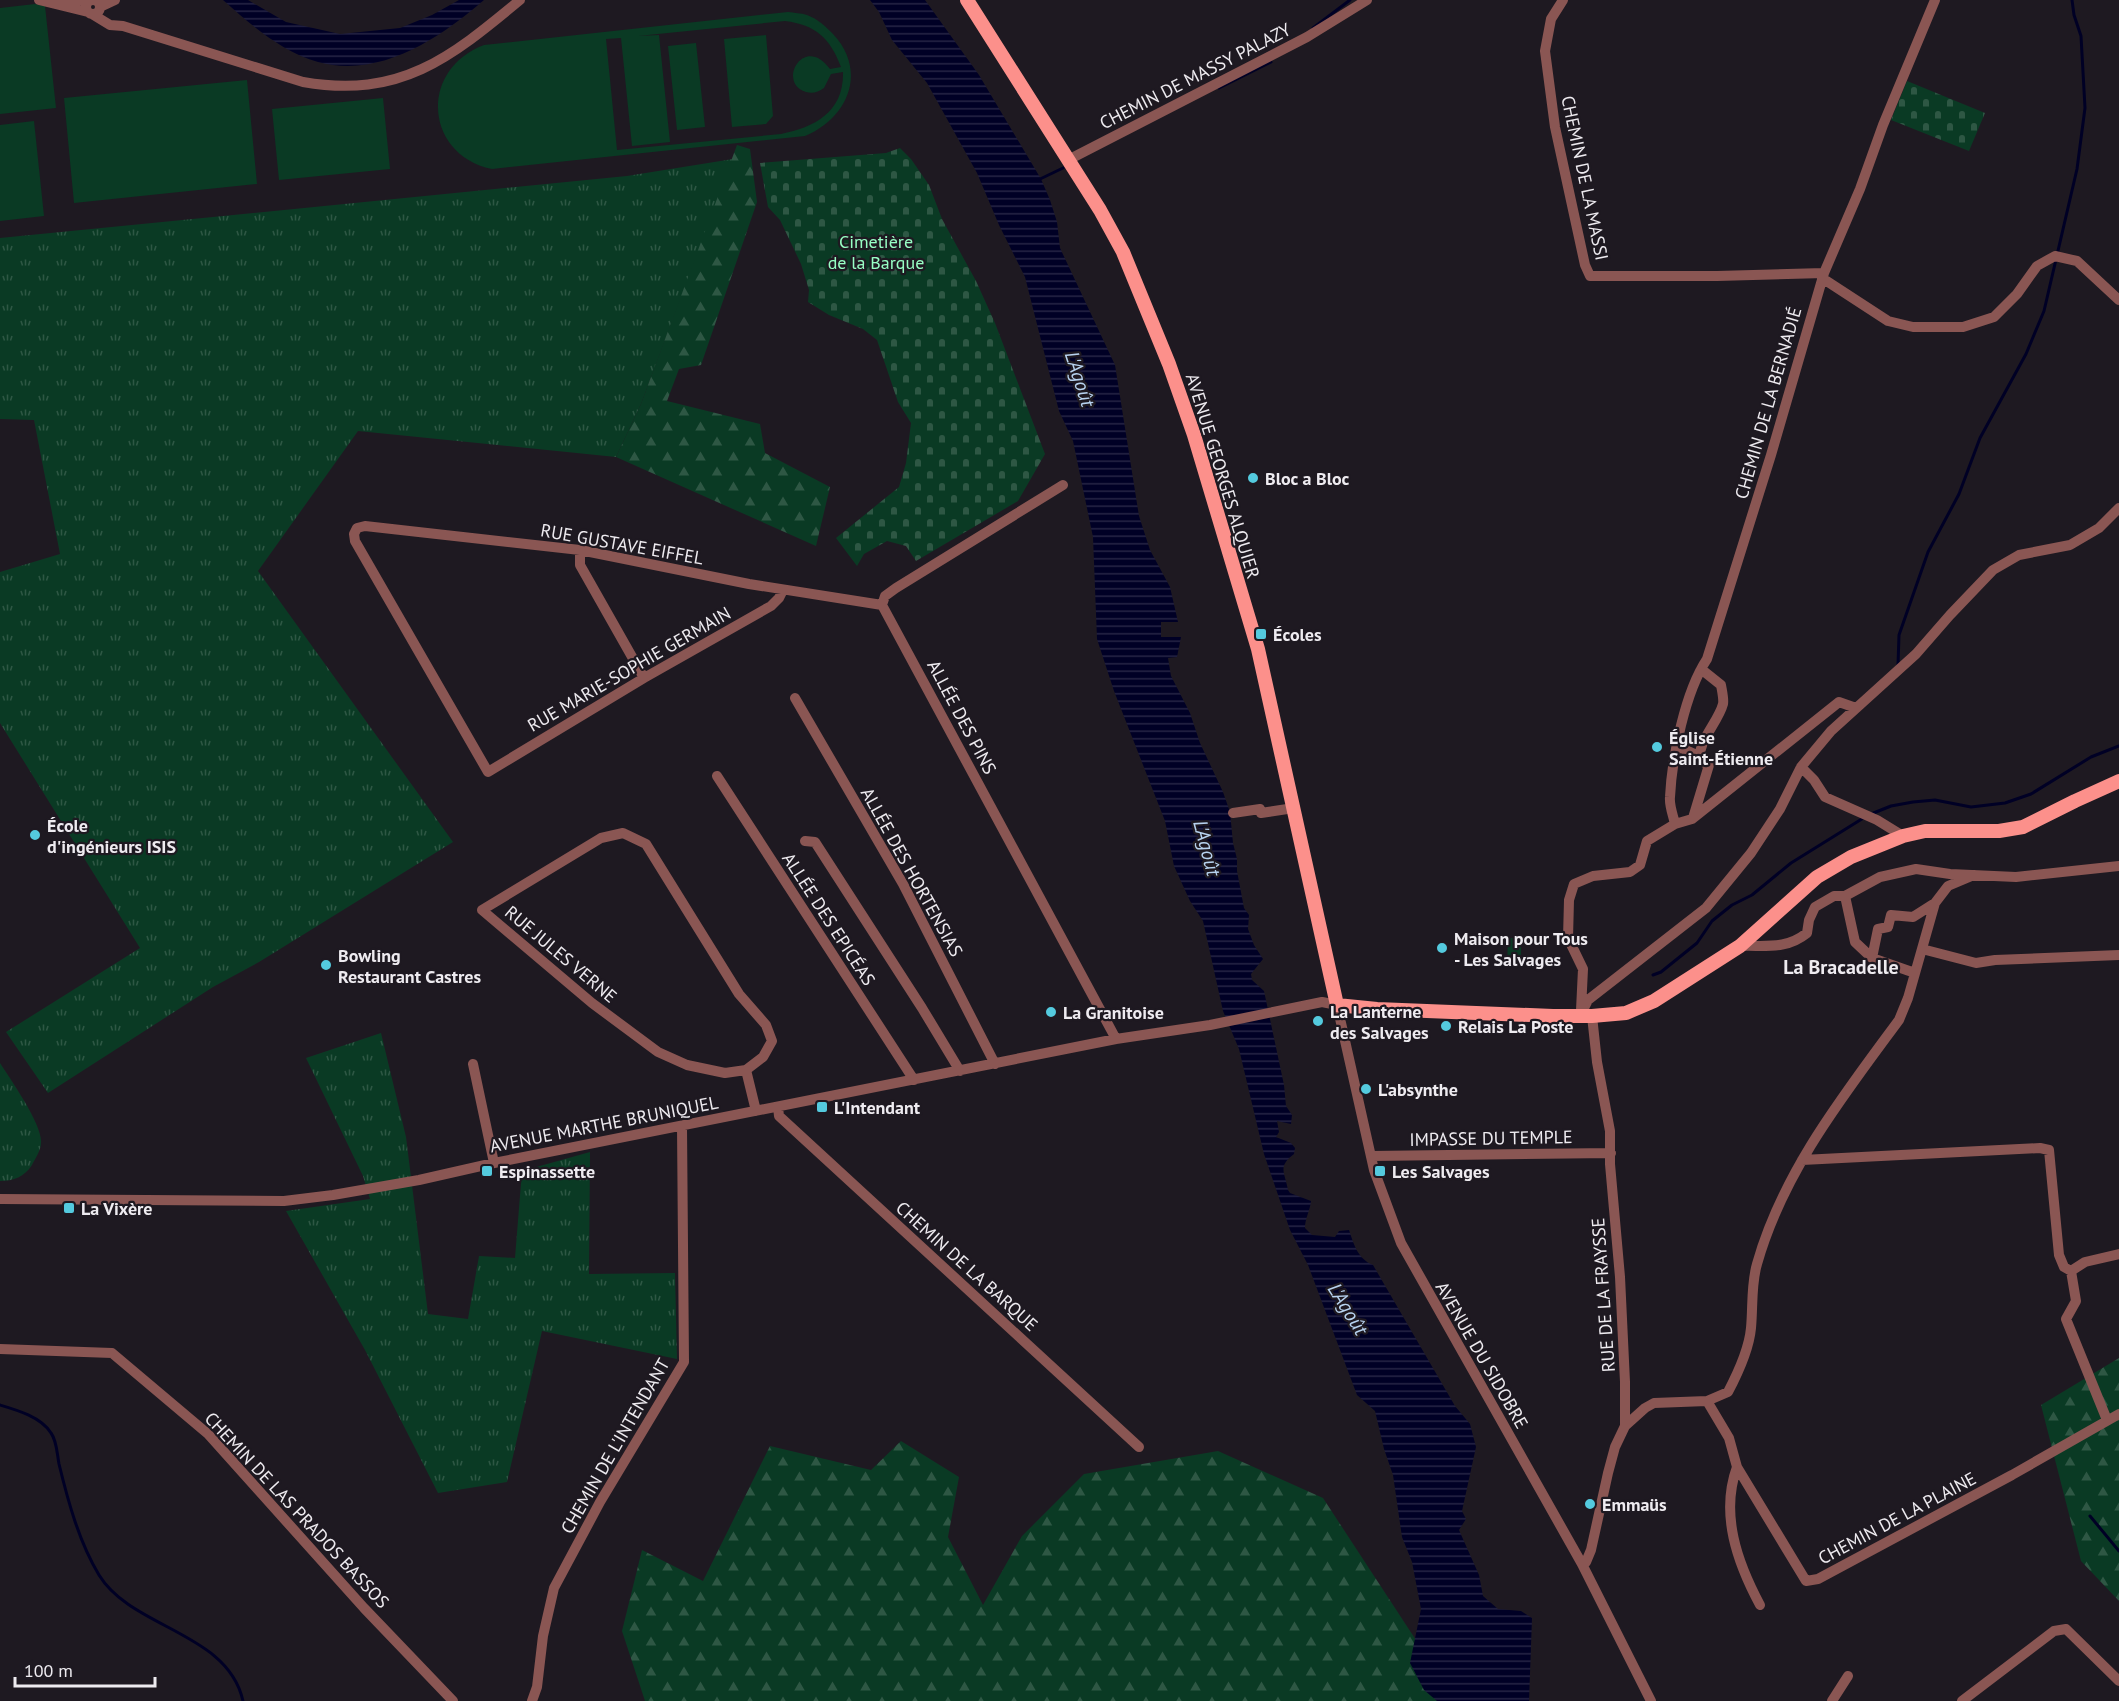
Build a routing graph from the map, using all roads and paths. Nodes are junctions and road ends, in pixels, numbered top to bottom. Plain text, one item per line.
1 (39, 0) edge
2 (62, 0) edge
3 (115, 0) edge
4 (520, 0) edge
5 (967, 0) edge
6 (1367, 0) edge
7 (1563, 0) edge
8 (1935, 0) edge
9 (94, 8) edge
10 (1068, 160) junction
11 (1823, 276) junction
12 (2119, 300) edge
13 (1063, 485) dead end
14 (2119, 508) edge
15 (580, 550) junction
16 (783, 590) junction
17 (882, 605) junction
18 (1701, 669) junction
19 (644, 678) junction
20 (795, 698) dead end
21 (1856, 708) junction
22 (1677, 746) junction
23 (1699, 756) junction
24 (1801, 767) junction
25 (488, 772) joint
26 (717, 776) dead end
27 (2117, 782) edge
28 (1294, 807) junction
29 (1233, 813) dead end
30 (1692, 819) junction
31 (1675, 824) junction
32 (1903, 837) junction
33 (805, 841) dead end
34 (2119, 866) edge
35 (1974, 875) junction
36 (1845, 896) junction
37 (1935, 903) junction
38 (1740, 946) junction
39 (1922, 949) junction
40 (2119, 955) edge
41 (1872, 958) junction
42 (1915, 973) junction
43 (1337, 1005) junction
44 (1586, 1016) junction
45 (1116, 1039) junction
46 (473, 1064) dead end
47 (995, 1064) junction
48 (746, 1070) junction
49 (960, 1071) junction
50 (914, 1080) junction
51 (778, 1107) junction
52 (756, 1111) junction
53 (681, 1127) junction
54 (1611, 1154) junction
55 (1371, 1156) junction
56 (1802, 1160) junction
57 (494, 1163) junction
58 (0, 1199) edge
59 (2119, 1254) edge
60 (2071, 1271) junction
61 (0, 1349) edge
62 (1707, 1401) junction
63 (2119, 1414) edge
64 (2107, 1420) junction
65 (1625, 1426) junction
66 (1139, 1447) dead end
67 (1737, 1467) junction
68 (1582, 1564) junction
69 (1760, 1605) dead end
70 (1848, 1676) dead end
71 (2119, 1681) edge
72 (453, 1701) edge
73 (532, 1701) edge
74 (1651, 1701) edge
75 (1833, 1701) edge
76 (1962, 1701) edge

1 - 9 street
2 - 9 street
3 - 9 street
4 - 9 street
5 - 10 main road, AVENUE GEORGES ALQUIER
6 - 10 street, CHEMIN DE MASSY PALAZY
7 - 11 street, CHEMIN DE LA MASSI
8 - 11 street, CHEMIN DE LA BERNADIÉ
10 - 28 main road, AVENUE GEORGES ALQUIER
11 - 12 street
11 - 18 street, CHEMIN DE LA BERNADIÉ
13 - 17 street
14 - 21 street
15 - 16 street, RUE GUSTAVE EIFFEL
15 - 19 street
15 - 25 street, RUE GUSTAVE EIFFEL
16 - 17 street, RUE GUSTAVE EIFFEL
16 - 19 street, RUE MARIE-SOPHIE GERMAIN
17 - 45 street, ALLÉE DES PINS
18 - 22 street, CHEMIN DE LA BERNADIÉ
18 - 23 street
19 - 25 street, RUE MARIE-SOPHIE GERMAIN
20 - 47 street, ALLÉE DES HORTENSIAS
21 - 24 street
21 - 30 street
22 - 23 street
22 - 31 street, CHEMIN DE LA BERNADIÉ
23 - 30 street
24 - 32 street
24 - 44 street
26 - 50 street, ALLÉE DES EPICÉAS
27 - 32 main road
28 - 29 street
28 - 43 main road, AVENUE GEORGES ALQUIER
30 - 31 street
31 - 44 street, RUE DE LA FRAYSSE
32 - 38 main road
33 - 49 street
34 - 35 street
35 - 36 street
35 - 37 street
36 - 38 street
36 - 41 street
37 - 39 street
37 - 41 street
38 - 44 main road
39 - 40 street
39 - 42 street
41 - 42 street
42 - 56 street
43 - 44 main road
43 - 45 street, AVENUE MARTHE BRUNIQUEL
43 - 55 street, AVENUE DU SIDOBRE
44 - 54 street, RUE DE LA FRAYSSE
45 - 47 street, AVENUE MARTHE BRUNIQUEL
46 - 57 street
47 - 49 street, AVENUE MARTHE BRUNIQUEL
48 - 48 street, RUE JULES VERNE
48 - 52 street
49 - 50 street, AVENUE MARTHE BRUNIQUEL
50 - 51 street, AVENUE MARTHE BRUNIQUEL
51 - 52 street, AVENUE MARTHE BRUNIQUEL
51 - 66 street, CHEMIN DE LA BARQUE
52 - 53 street, AVENUE MARTHE BRUNIQUEL
53 - 57 street, AVENUE MARTHE BRUNIQUEL
53 - 73 street, CHEMIN DE L'INTENDANT
54 - 55 street, IMPASSE DU TEMPLE
54 - 65 street, RUE DE LA FRAYSSE
55 - 68 street, AVENUE DU SIDOBRE
56 - 60 street
56 - 62 street
57 - 58 street, AVENUE MARTHE BRUNIQUEL
59 - 60 street
60 - 64 street
61 - 72 street, CHEMIN DE LAS PRADOS BASSOS
62 - 65 street
62 - 67 street, CHEMIN DE LA PLAINE
63 - 64 street, CHEMIN DE LA PLAINE
64 - 67 street, CHEMIN DE LA PLAINE
65 - 68 street, RUE DE LA FRAYSSE
67 - 69 street
68 - 74 street, AVENUE DU SIDOBRE
70 - 75 street
71 - 76 street

